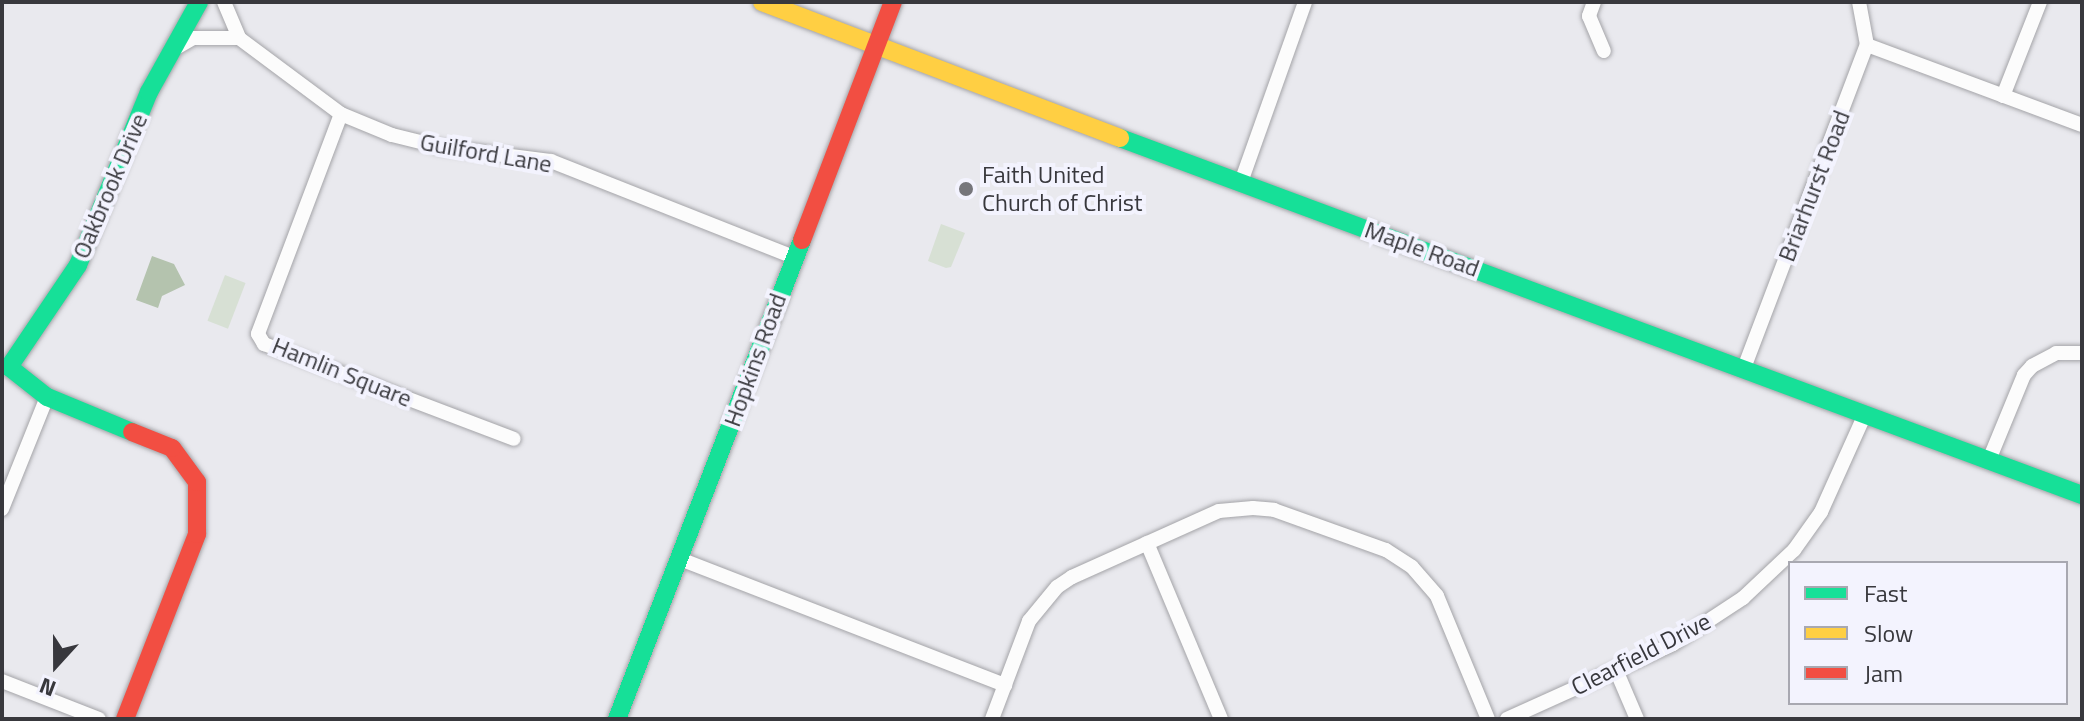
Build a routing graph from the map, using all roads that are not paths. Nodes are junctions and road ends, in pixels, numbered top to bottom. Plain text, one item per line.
1 (199, 2) edge
2 (224, 2) edge
3 (762, 2) edge
4 (893, 2) edge
5 (1305, 2) edge
6 (1594, 2) edge
7 (1859, 2) edge
8 (2040, 2) edge
9 (239, 38) junction
10 (1867, 45) junction
11 (875, 47) junction
12 (176, 48) junction
13 (1604, 51) dead end
14 (2003, 96) junction
15 (341, 114) junction
16 (2082, 125) edge
17 (1241, 182) junction
18 (793, 257) junction
19 (2082, 353) edge
20 (6, 365) edge
21 (1744, 368) junction
22 (47, 397) junction
23 (1865, 414) junction
24 (514, 439) dead end
25 (1989, 460) junction
26 (7, 482) edge
27 (2082, 495) edge
28 (2, 509) edge
29 (1147, 543) junction
30 (680, 559) junction
31 (1616, 670) junction
32 (2, 681) edge
33 (1005, 685) junction
34 (99, 719) edge
35 (125, 719) edge
36 (617, 719) edge
37 (992, 719) edge
38 (1221, 719) edge
39 (1488, 719) edge
40 (1507, 719) edge
41 (1637, 719) edge

1 - 12 street, Oakbrook Drive
2 - 9 street
3 - 11 street, Maple Road
4 - 11 street, Hopkins Road
5 - 17 street
6 - 13 street
7 - 10 street
8 - 14 street
9 - 12 street
9 - 15 street, Guilford Lane
10 - 14 street
10 - 21 street, Briarhurst Road
11 - 17 street, Maple Road
11 - 18 street, Hopkins Road
12 - 20 street, Oakbrook Drive
14 - 16 street
15 - 18 street, Guilford Lane
15 - 24 street, Hamlin Square
17 - 21 street, Maple Road
18 - 30 street, Hopkins Road
19 - 25 street
20 - 22 street, Oakbrook Drive
21 - 23 street, Maple Road
22 - 26 street
22 - 35 street, Oakbrook Drive
23 - 25 street, Maple Road
23 - 31 street, Clearfield Drive
25 - 27 street, Maple Road
26 - 28 street
29 - 33 street
29 - 38 street
29 - 39 street
30 - 33 street
30 - 36 street, Hopkins Road
31 - 40 street, Clearfield Drive
31 - 41 street
32 - 34 street
33 - 37 street

